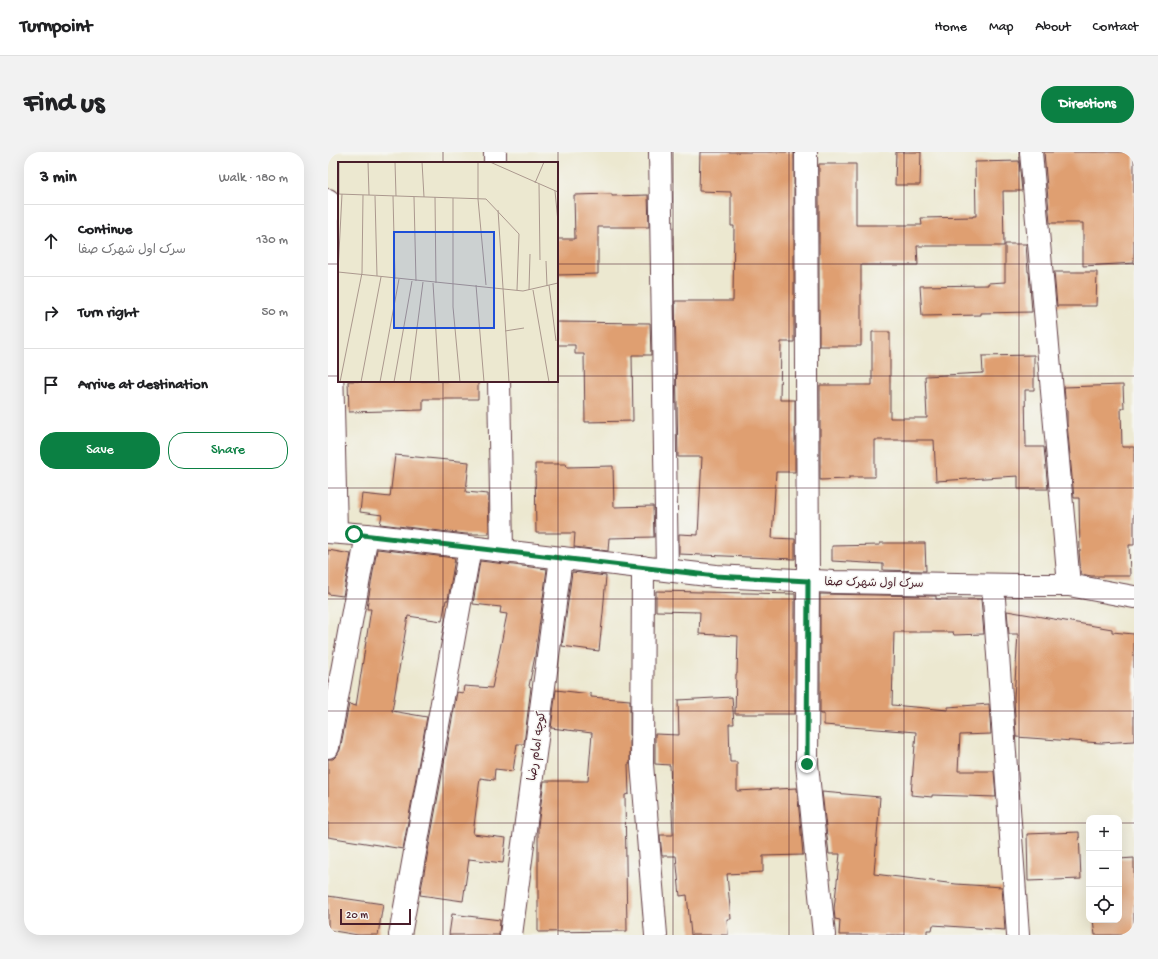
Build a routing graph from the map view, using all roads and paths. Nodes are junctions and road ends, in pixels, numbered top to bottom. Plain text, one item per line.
1 (660, 152) edge
2 (806, 152) edge
3 (1032, 152) edge
4 (328, 200) edge
5 (499, 382) edge
6 (332, 532) edge
7 (367, 535) junction
8 (470, 548) junction
9 (502, 551) junction
10 (561, 558) junction
11 (643, 567) junction
12 (667, 570) junction
13 (808, 581) junction
14 (993, 585) junction
15 (1069, 585) junction
16 (1134, 597) edge
17 (328, 747) edge
18 (400, 935) edge
19 (511, 935) edge
20 (656, 935) edge
21 (824, 935) edge
22 (1018, 935) edge

1 - 12 street
2 - 13 street
3 - 15 street
4 - 6 street
5 - 9 street
6 - 7 street, سرک اول شهرک صفا
7 - 8 street, سرک اول شهرک صفا
7 - 17 street
8 - 9 street, سرک اول شهرک صفا
8 - 18 street
9 - 10 street, سرک اول شهرک صفا
10 - 11 street, سرک اول شهرک صفا
10 - 19 street, کوچه امام رضا
11 - 12 street, سرک اول شهرک صفا
11 - 20 street
12 - 13 street, سرک اول شهرک صفا
13 - 14 street, سرک اول شهرک صفا
13 - 21 street
14 - 15 street, سرک اول شهرک صفا
14 - 22 street
15 - 16 street, سرک اول شهرک صفا

